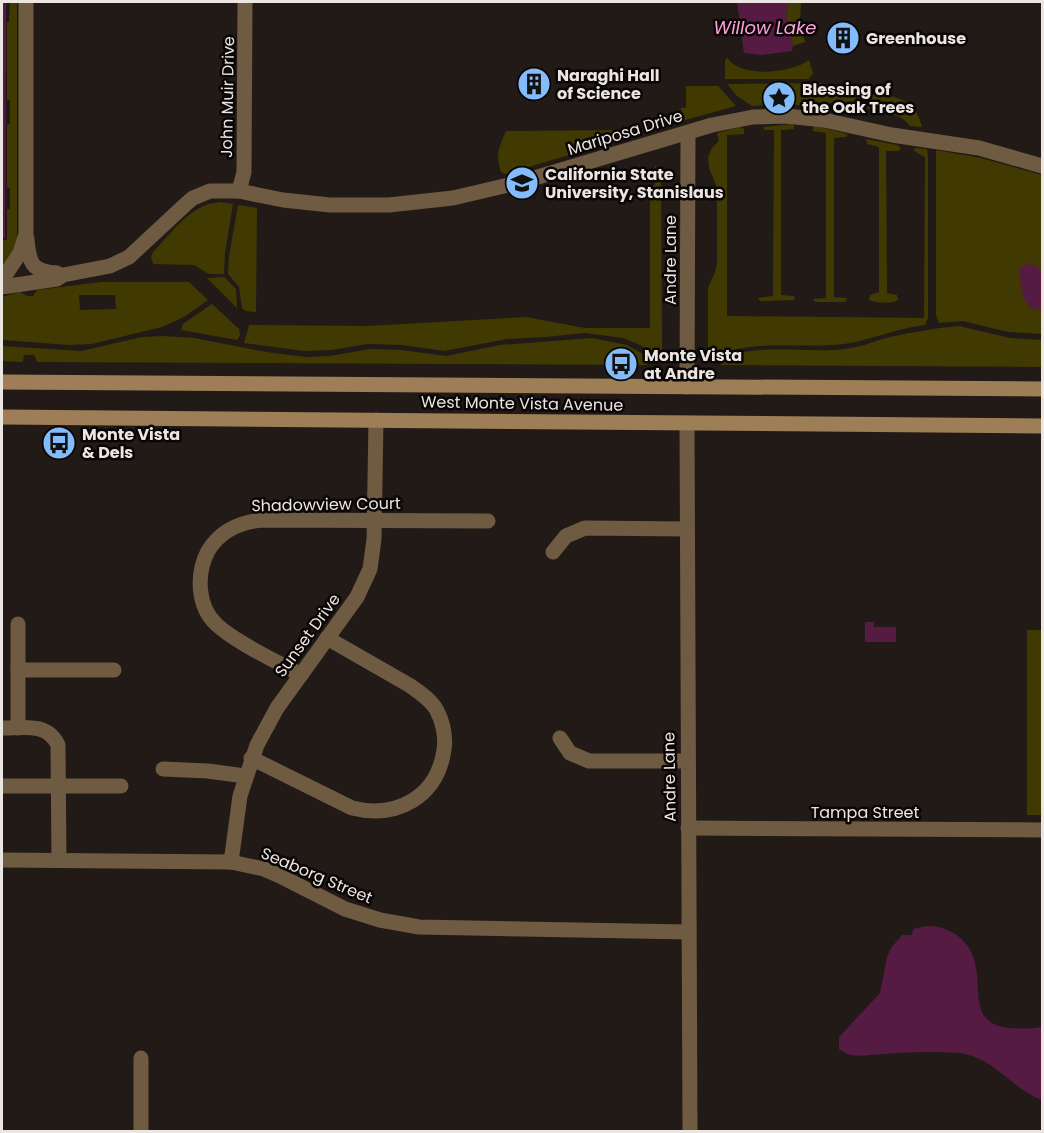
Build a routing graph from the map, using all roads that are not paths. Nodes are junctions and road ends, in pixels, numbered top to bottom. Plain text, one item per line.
1 (26, 2) edge
2 (245, 2) edge
3 (688, 133) junction
4 (1042, 166) edge
5 (239, 192) junction
6 (26, 234) junction
7 (63, 275) junction
8 (2, 280) edge
9 (2, 286) edge
10 (2, 382) edge
11 (687, 387) junction
12 (1042, 389) edge
13 (2, 417) edge
14 (376, 420) junction
15 (687, 423) junction
16 (1042, 426) edge
17 (374, 521) junction
18 (488, 521) dead end
19 (687, 529) junction
20 (553, 552) dead end
21 (18, 624) dead end
22 (327, 638) junction
23 (18, 670) junction
24 (114, 670) dead end
25 (301, 675) junction
26 (2, 728) edge
27 (18, 728) junction
28 (560, 738) dead end
29 (251, 758) junction
30 (687, 761) junction
31 (163, 769) dead end
32 (245, 776) junction
33 (2, 786) edge
34 (59, 786) junction
35 (121, 786) dead end
36 (688, 828) junction
37 (1042, 830) edge
38 (2, 860) edge
39 (58, 860) junction
40 (231, 862) junction
41 (689, 932) junction
42 (141, 1058) dead end
43 (141, 1131) edge
44 (690, 1131) edge

1 - 6 street
2 - 5 street, John Muir Drive
3 - 4 street, Mariposa Drive
3 - 5 street, Mariposa Drive
3 - 11 street, Andre Lane
5 - 7 street, Mariposa Drive
6 - 7 street, Mariposa Drive
6 - 8 street
7 - 9 street, Mariposa Drive
10 - 11 main road, West Monte Vista Avenue
11 - 12 main road, West Monte Vista Avenue
13 - 14 main road, West Monte Vista Avenue
14 - 15 main road, West Monte Vista Avenue
14 - 17 street, Sunset Drive
15 - 16 main road, West Monte Vista Avenue
15 - 19 street, Andre Lane
17 - 18 street, Shadowview Court
17 - 22 street, Sunset Drive
17 - 25 street, Shadowview Court
19 - 20 street
19 - 30 street, Andre Lane
21 - 23 street
22 - 25 street, Sunset Drive
22 - 29 street
23 - 24 street
23 - 27 street
25 - 29 street, Sunset Drive
26 - 27 street
27 - 34 street
28 - 30 street
29 - 32 street, Sunset Drive
30 - 36 street, Andre Lane
31 - 32 street
32 - 40 street, Sunset Drive
33 - 34 street
34 - 35 street
34 - 39 street
36 - 37 street, Tampa Street
36 - 41 street, Andre Lane
38 - 39 street, Seaborg Street
39 - 40 street, Seaborg Street
40 - 41 street, Seaborg Street
41 - 44 street, Andre Lane
42 - 43 street

